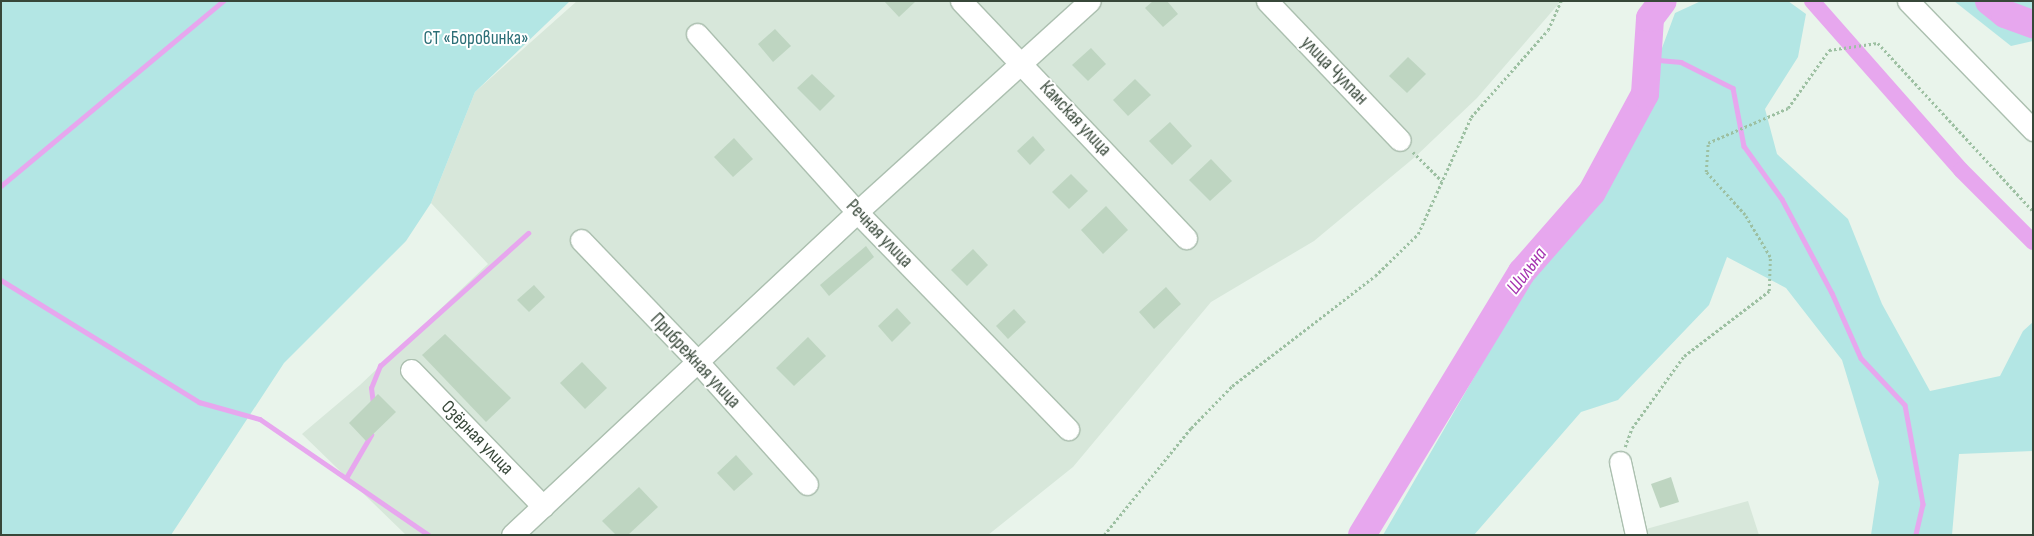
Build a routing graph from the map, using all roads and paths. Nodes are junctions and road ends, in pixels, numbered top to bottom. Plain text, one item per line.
1 (961, 1) edge
2 (1090, 1) edge
3 (1267, 1) edge
4 (1561, 1) edge
5 (1908, 1) edge
6 (696, 34) dead end
7 (1022, 63) junction
8 (2033, 130) edge
9 (1400, 140) joint
10 (1442, 181) junction
11 (2033, 211) edge
12 (857, 212) junction
13 (1186, 238) dead end
14 (581, 240) dead end
15 (697, 361) junction
16 (411, 370) dead end
17 (1068, 429) dead end
18 (1620, 462) joint
19 (807, 484) dead end
20 (544, 506) junction
21 (512, 535) edge
22 (1104, 535) edge
23 (1636, 535) edge

1 - 7 street, Камская улица
2 - 7 street
3 - 9 street, улица Чулпан
4 - 10 path
5 - 8 street
6 - 12 street, Речная улица
7 - 12 street
7 - 13 street, Камская улица
9 - 10 path
10 - 22 path
11 - 18 path
12 - 15 street
12 - 17 street, Речная улица
14 - 15 street, Прибрежная улица
15 - 19 street, Прибрежная улица
15 - 20 street
16 - 20 street, Озёрная улица
18 - 23 street
20 - 21 street

